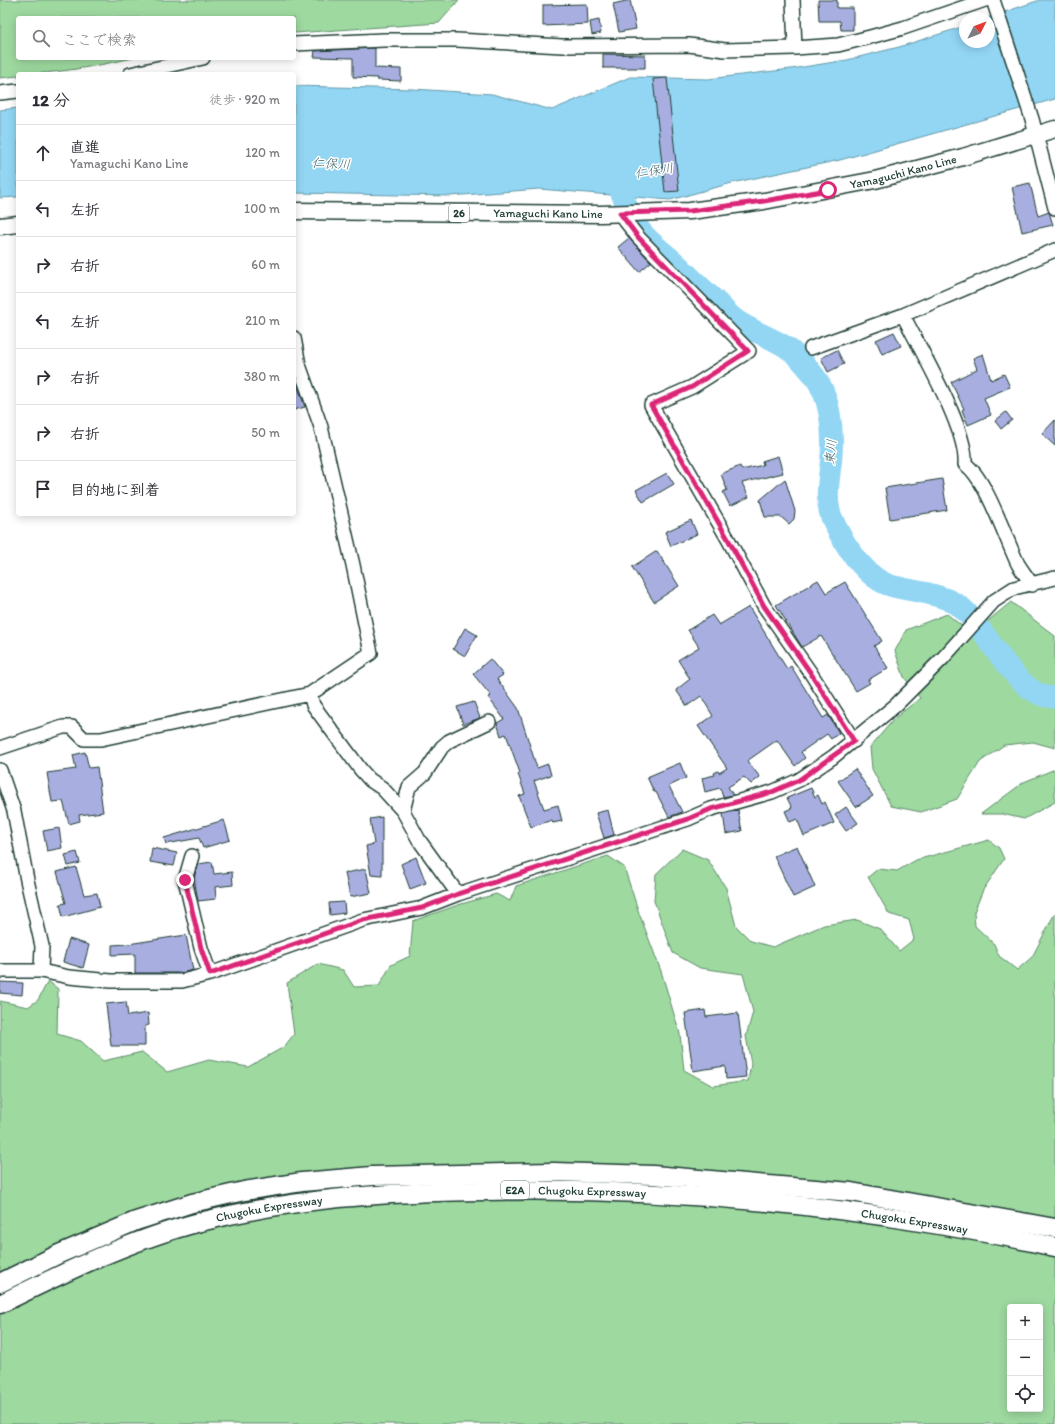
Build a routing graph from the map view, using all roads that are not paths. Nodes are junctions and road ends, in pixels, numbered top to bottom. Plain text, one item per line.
1 (792, 0) edge
2 (985, 0) edge
3 (994, 6) edge
4 (296, 44) edge
5 (795, 48) junction
6 (194, 60) edge
7 (139, 72) edge
8 (16, 91) edge
9 (0, 93) edge
10 (1034, 127) junction
11 (1055, 128) edge
12 (1055, 208) edge
13 (296, 211) edge
14 (627, 213) junction
15 (16, 224) edge
16 (0, 226) edge
17 (1055, 250) edge
18 (903, 315) junction
19 (811, 348) dead end
20 (296, 349) edge
21 (1055, 578) edge
22 (1032, 585) junction
23 (310, 694) junction
24 (489, 722) dead end
25 (854, 741) junction
26 (0, 748) edge
27 (0, 770) edge
28 (403, 811) junction
29 (192, 856) dead end
30 (458, 894) junction
31 (0, 971) edge
32 (41, 971) junction
33 (210, 974) junction
34 (1049, 1226) edge
35 (1050, 1245) edge
36 (0, 1283) edge
37 (0, 1304) edge

1 - 5 street
2 - 5 street
3 - 10 street
4 - 5 street
6 - 7 street
8 - 9 street
10 - 11 main road, Yamaguchi Kano Line / 26
10 - 12 street
10 - 14 main road, Yamaguchi Kano Line / 26
13 - 14 main road, Yamaguchi Kano Line / 26
14 - 25 street
15 - 16 main road
17 - 18 street
18 - 19 street
18 - 22 street
20 - 23 street
21 - 22 street
22 - 25 street
23 - 26 street
23 - 28 street
24 - 28 street
25 - 30 street
27 - 32 street
28 - 30 street
29 - 33 street
30 - 33 street
31 - 32 street
32 - 33 street
34 - 36 highway, Chugoku Expressway / E2A
35 - 37 highway, Chugoku Expressway / E2A

